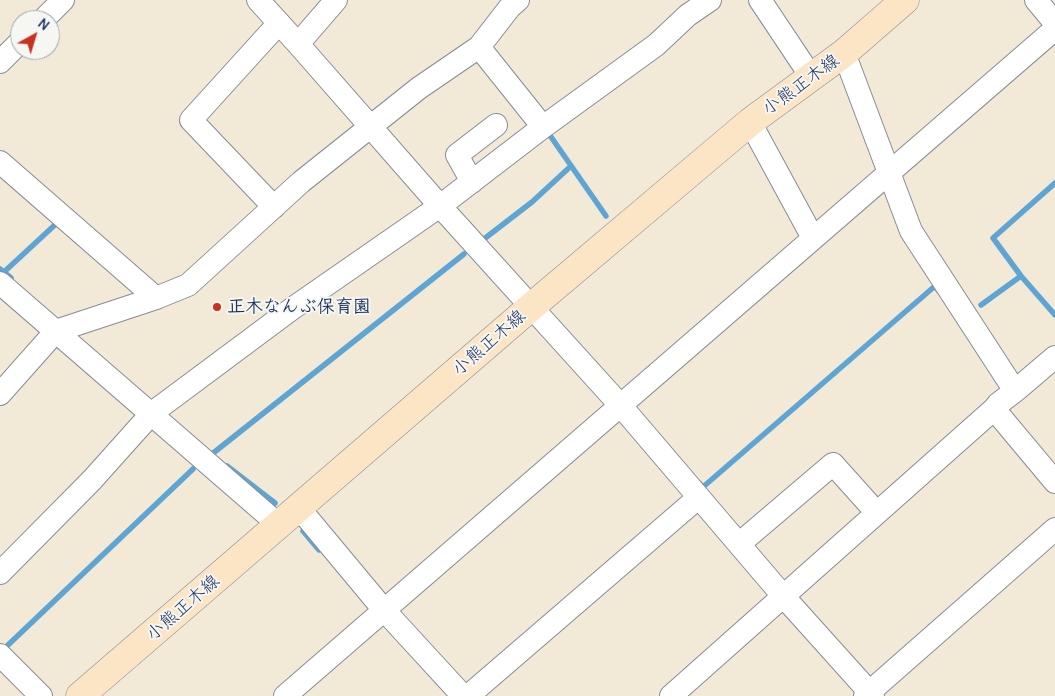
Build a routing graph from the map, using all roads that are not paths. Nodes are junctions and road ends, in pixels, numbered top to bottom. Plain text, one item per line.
1 (63, 0) edge
2 (258, 0) edge
3 (336, 0) edge
4 (518, 0) edge
5 (710, 0) edge
6 (760, 0) edge
7 (905, 0) edge
8 (1036, 0) edge
9 (53, 10) edge
10 (1055, 22) edge
11 (279, 23) junction
12 (1055, 28) edge
13 (298, 44) junction
14 (479, 47) junction
15 (10, 52) edge
16 (844, 53) junction
17 (0, 62) edge
18 (812, 78) junction
19 (750, 122) junction
20 (496, 125) dead end
21 (371, 127) junction
22 (543, 127) junction
23 (0, 162) edge
24 (889, 171) junction
25 (472, 182) junction
26 (440, 206) junction
27 (274, 207) junction
28 (813, 238) junction
29 (0, 283) edge
30 (156, 298) junction
31 (531, 307) junction
32 (56, 331) junction
33 (1055, 357) edge
34 (1015, 391) junction
35 (0, 394) edge
36 (622, 406) junction
37 (994, 409) junction
38 (152, 413) junction
39 (1055, 482) edge
40 (699, 497) junction
41 (877, 513) junction
42 (289, 517) junction
43 (1055, 529) edge
44 (739, 544) junction
45 (0, 573) edge
46 (784, 597) junction
47 (384, 610) junction
48 (0, 656) edge
49 (869, 695) edge
50 (41, 696) edge
51 (80, 696) edge
52 (285, 696) edge
53 (463, 696) edge
54 (468, 696) edge
55 (671, 696) edge

1 - 9 street
2 - 11 street
3 - 13 street
4 - 14 street
5 - 22 street
6 - 18 street
7 - 16 main road, 小熊正木線
8 - 10 street
11 - 13 street
11 - 27 street
12 - 24 street
13 - 21 street
14 - 21 street
14 - 22 street
15 - 17 street
16 - 18 main road, 小熊正木線
16 - 24 street
18 - 19 main road, 小熊正木線
19 - 28 street
19 - 31 main road, 小熊正木線
20 - 25 street
21 - 26 street
21 - 27 street
22 - 25 street
23 - 30 street
24 - 28 street
24 - 34 street
25 - 26 street
26 - 31 street
26 - 38 street
27 - 30 street
28 - 36 street
29 - 32 street
30 - 32 street
31 - 36 street
31 - 42 main road, 小熊正木線
32 - 35 street
32 - 38 street
33 - 34 street
34 - 37 street
36 - 40 street
36 - 47 street
37 - 39 street
37 - 41 street
38 - 42 street
38 - 45 street
40 - 44 street
40 - 54 street
41 - 44 street
41 - 46 street
42 - 47 street
42 - 51 main road, 小熊正木線
43 - 49 street
44 - 46 street
46 - 49 street
46 - 55 street
47 - 52 street
47 - 53 street
48 - 50 street

